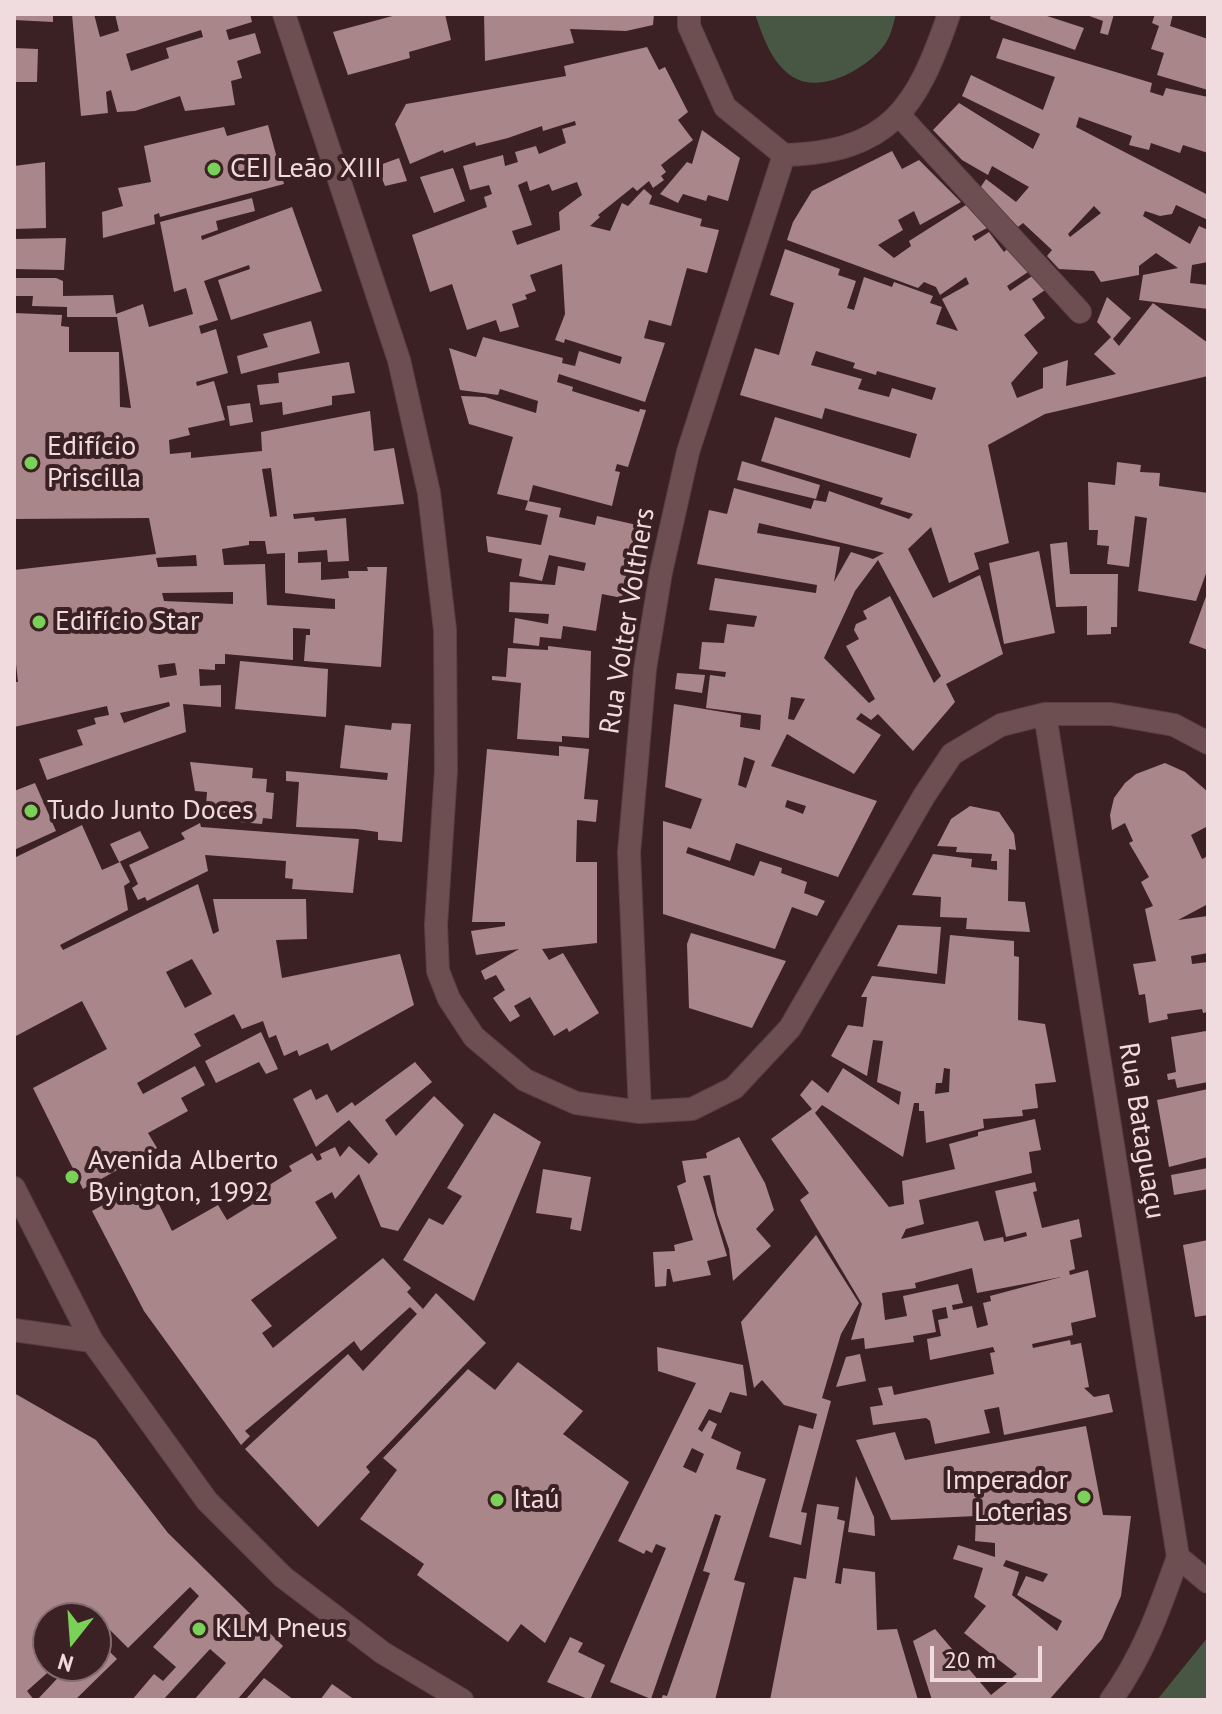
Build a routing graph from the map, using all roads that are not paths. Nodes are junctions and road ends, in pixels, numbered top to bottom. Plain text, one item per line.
1 (284, 14) edge
2 (689, 14) edge
3 (949, 14) edge
4 (900, 116) junction
5 (784, 155) junction
6 (1080, 312) dead end
7 (1045, 714) junction
8 (1208, 743) edge
9 (640, 1112) junction
10 (14, 1188) edge
11 (14, 1330) edge
12 (92, 1341) junction
13 (1178, 1557) junction
14 (1208, 1582) edge
15 (462, 1700) edge
16 (1111, 1700) edge

1 - 9 street
2 - 5 street
3 - 4 street
4 - 5 street
4 - 6 street
5 - 9 street, Rua Volter Volthers
7 - 8 street
7 - 9 street
7 - 13 street, Rua Bataguaçu
10 - 12 street
11 - 12 street
12 - 15 street
13 - 14 street
13 - 16 street

